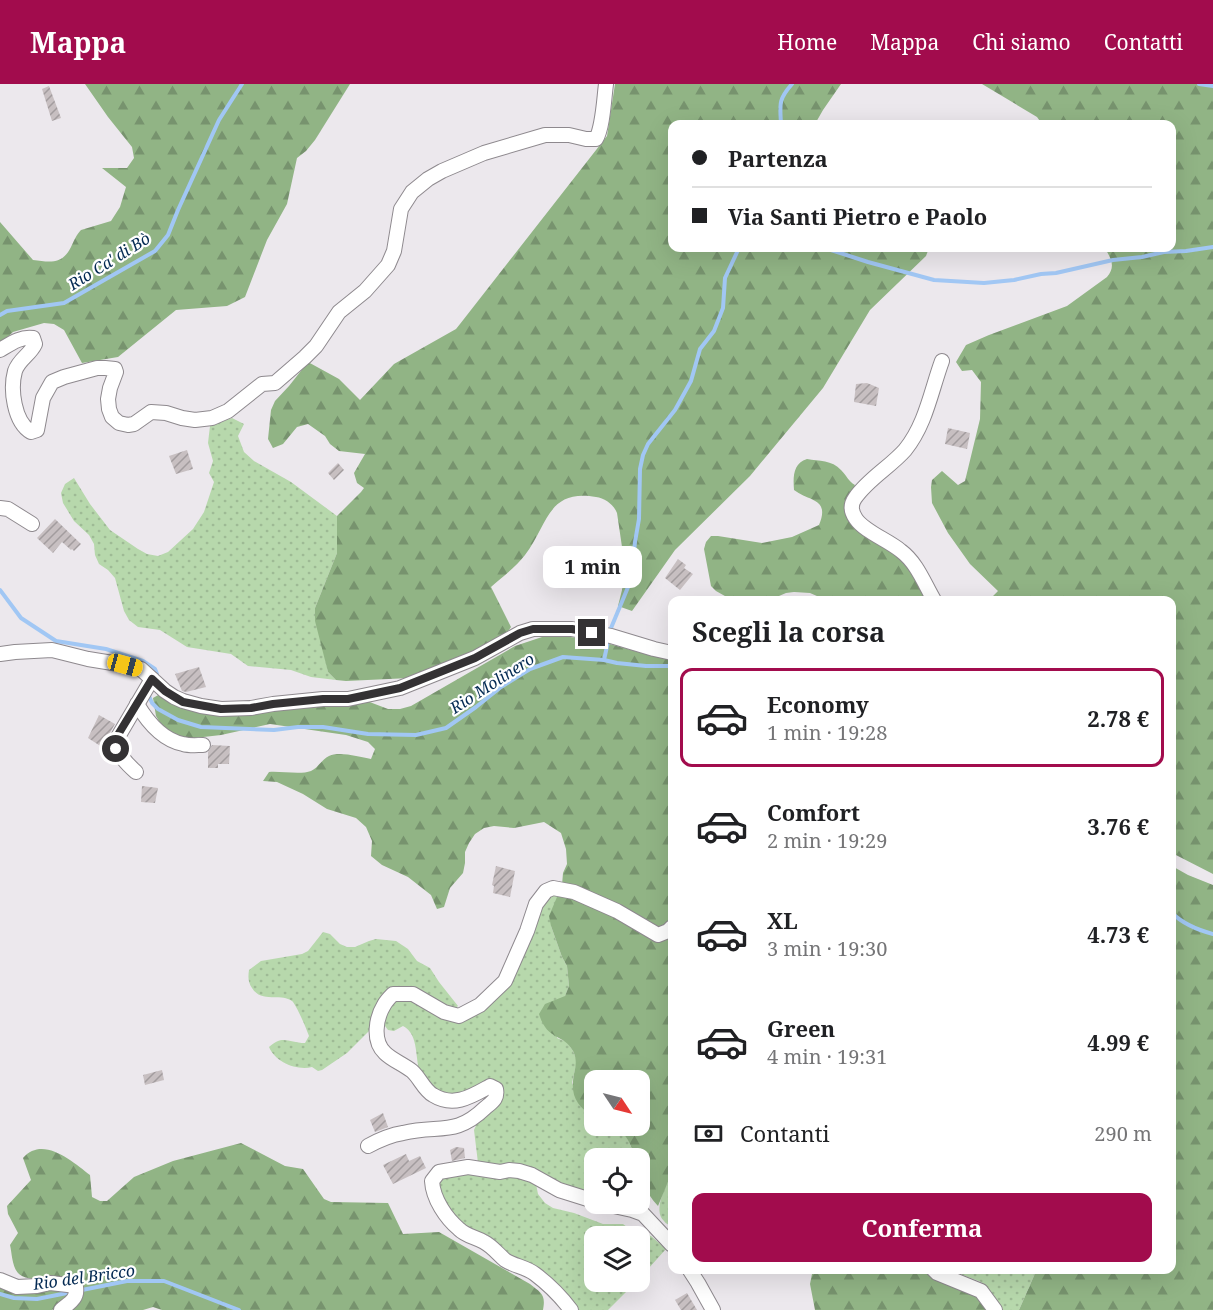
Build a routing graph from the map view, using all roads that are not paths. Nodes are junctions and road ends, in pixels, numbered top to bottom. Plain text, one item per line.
1 (606, 84) edge
2 (0, 350) edge
3 (942, 361) dead end
4 (0, 508) edge
5 (32, 524) dead end
6 (932, 596) edge
7 (668, 652) edge
8 (0, 654) edge
9 (155, 682) junction
10 (137, 704) junction
11 (203, 745) dead end
12 (136, 772) dead end
13 (668, 932) edge
14 (368, 1146) dead end
15 (584, 1199) edge
16 (643, 1214) joint
17 (668, 1229) edge
18 (668, 1241) edge
19 (692, 1274) edge
20 (939, 1274) edge
21 (0, 1281) edge
22 (61, 1310) edge
23 (571, 1310) edge
24 (713, 1310) edge
25 (995, 1310) edge

1 - 2 street
3 - 6 street
4 - 5 street
7 - 9 street
8 - 9 street
9 - 10 street
10 - 11 street
10 - 12 street
13 - 14 street
15 - 23 street
16 - 17 street
16 - 18 street
19 - 24 street
20 - 25 street
21 - 22 street

